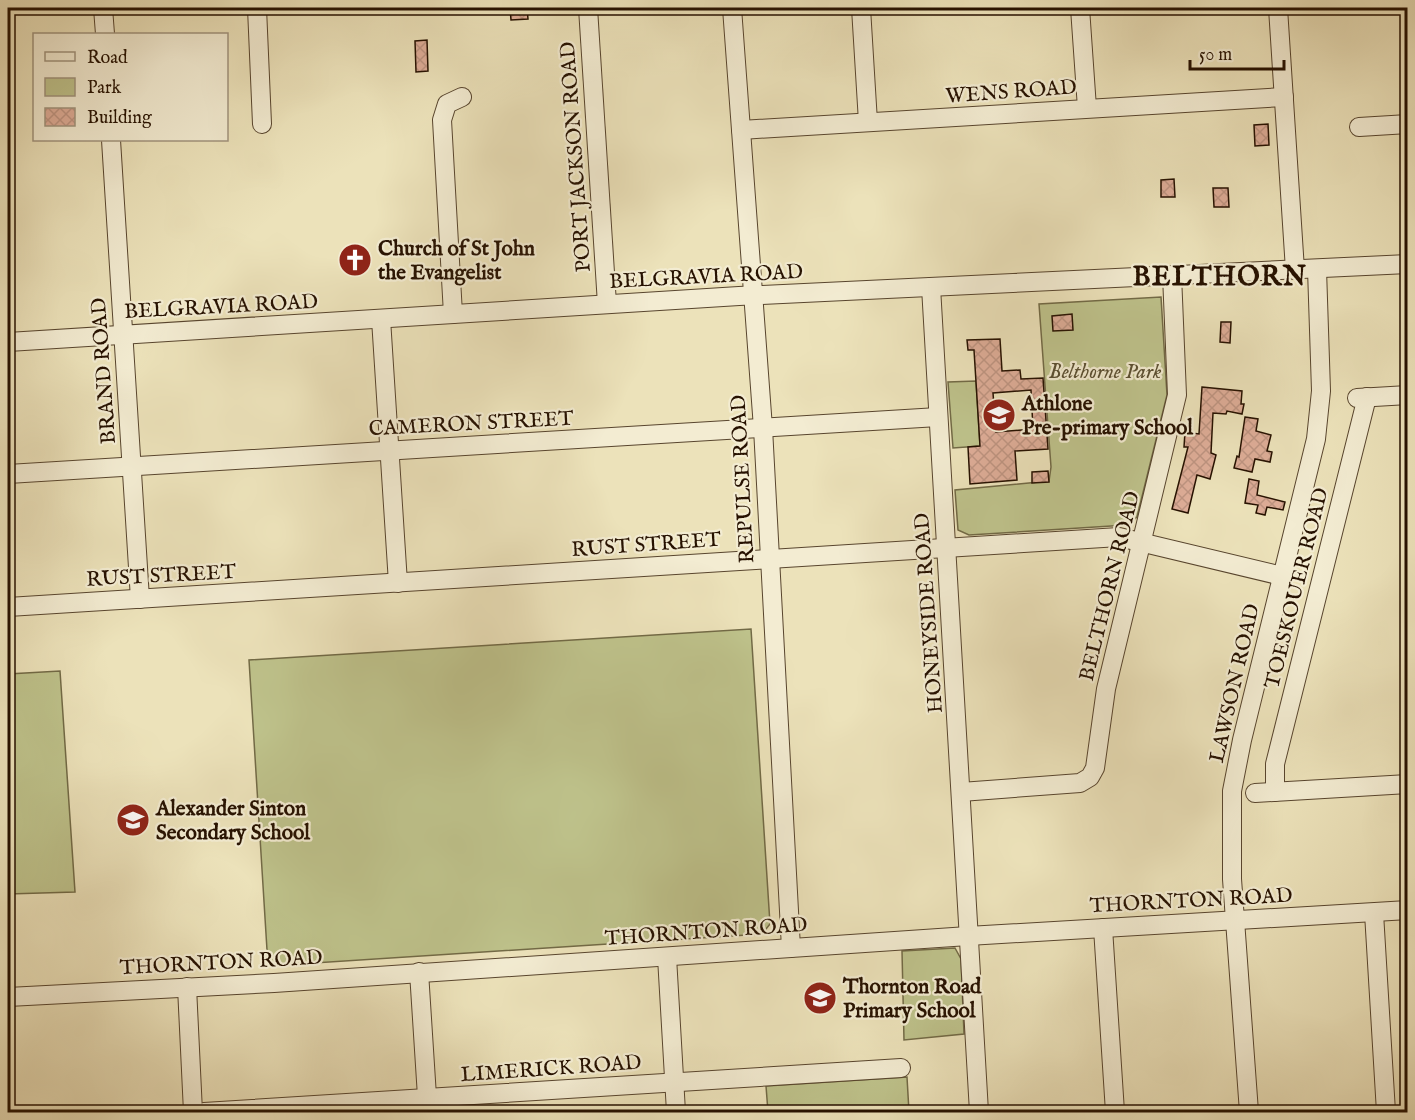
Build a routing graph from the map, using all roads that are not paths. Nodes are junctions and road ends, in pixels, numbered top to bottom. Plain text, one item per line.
1 (103, 8) edge
2 (257, 8) edge
3 (588, 8) edge
4 (732, 8) edge
5 (861, 8) edge
6 (1080, 8) edge
7 (1278, 8) edge
8 (105, 33) edge
9 (462, 97) dead end
10 (1284, 97) junction
11 (1087, 108) junction
12 (868, 122) junction
13 (262, 124) dead end
14 (1407, 124) edge
15 (1359, 127) dead end
16 (741, 130) junction
17 (111, 141) edge
18 (1407, 264) edge
19 (1317, 269) junction
20 (1296, 270) junction
21 (1172, 275) junction
22 (931, 287) junction
23 (752, 296) junction
24 (607, 304) junction
25 (453, 314) junction
26 (381, 319) junction
27 (123, 334) junction
28 (8, 342) edge
29 (1407, 395) edge
30 (938, 417) junction
31 (763, 428) junction
32 (390, 451) junction
33 (132, 466) junction
34 (8, 474) edge
35 (1143, 540) junction
36 (946, 547) junction
37 (769, 559) junction
38 (1282, 576) junction
39 (398, 583) junction
40 (140, 599) junction
41 (8, 607) edge
42 (1407, 783) edge
43 (961, 792) junction
44 (1275, 792) junction
45 (1255, 793) dead end
46 (1407, 910) edge
47 (1374, 913) junction
48 (1237, 920) junction
49 (1103, 928) junction
50 (968, 936) junction
51 (791, 948) junction
52 (667, 957) junction
53 (419, 972) junction
54 (187, 987) junction
55 (8, 997) edge
56 (901, 1068) dead end
57 (675, 1083) junction
58 (428, 1105) edge
59 (193, 1113) edge
60 (204, 1113) edge
61 (676, 1113) edge
62 (979, 1113) edge
63 (1115, 1113) edge
64 (1249, 1113) edge
65 (1386, 1113) edge

1 - 8 street
2 - 13 street
3 - 24 street, PORT JACKSON ROAD
4 - 16 street, REPULSE ROAD
5 - 12 street
6 - 11 street
7 - 10 street
9 - 25 street
10 - 11 street, WENS ROAD
10 - 20 street
11 - 12 street, WENS ROAD
12 - 16 street, WENS ROAD
14 - 15 street
16 - 23 street, REPULSE ROAD
17 - 27 street, BRAND ROAD
18 - 19 street, BELGRAVIA ROAD
19 - 20 street, BELGRAVIA ROAD
19 - 38 street, LAWSON ROAD
20 - 21 street, BELGRAVIA ROAD
21 - 22 street, BELGRAVIA ROAD
21 - 35 street, BELTHORN ROAD
22 - 23 street, BELGRAVIA ROAD
22 - 30 street, HONEYSIDE ROAD
23 - 24 street, BELGRAVIA ROAD
23 - 31 street, REPULSE ROAD
24 - 25 street, BELGRAVIA ROAD
25 - 26 street, BELGRAVIA ROAD
26 - 27 street, BELGRAVIA ROAD
26 - 32 street
27 - 28 street, BELGRAVIA ROAD
27 - 33 street, BRAND ROAD
29 - 44 street, TOESKOUER ROAD
30 - 31 street, CAMERON STREET
30 - 36 street, HONEYSIDE ROAD
31 - 32 street, CAMERON STREET
31 - 37 street, REPULSE ROAD
32 - 33 street, CAMERON STREET
32 - 39 street
33 - 34 street, CAMERON STREET
33 - 40 street, BRAND ROAD
35 - 36 street, RUST STREET
35 - 38 street, RUST STREET
35 - 43 street, BELTHORN ROAD
36 - 37 street, RUST STREET
36 - 43 street, HONEYSIDE ROAD
37 - 39 street, RUST STREET
37 - 51 street, REPULSE ROAD
38 - 48 street, LAWSON ROAD
39 - 40 street, RUST STREET
40 - 41 street, RUST STREET
42 - 44 street
43 - 50 street, HONEYSIDE ROAD
44 - 45 street
46 - 47 street, THORNTON ROAD
47 - 48 street, THORNTON ROAD
47 - 65 street
48 - 49 street, THORNTON ROAD
48 - 64 street, LAWSON ROAD
49 - 50 street, THORNTON ROAD
49 - 63 street
50 - 51 street, THORNTON ROAD
50 - 62 street, HONEYSIDE ROAD
51 - 52 street, THORNTON ROAD
52 - 53 street, THORNTON ROAD
52 - 57 street
53 - 54 street, THORNTON ROAD
53 - 58 street
54 - 55 street, THORNTON ROAD
54 - 59 street
56 - 57 street, LIMERICK ROAD
57 - 58 street, LIMERICK ROAD
57 - 61 street
58 - 60 street, LIMERICK ROAD

